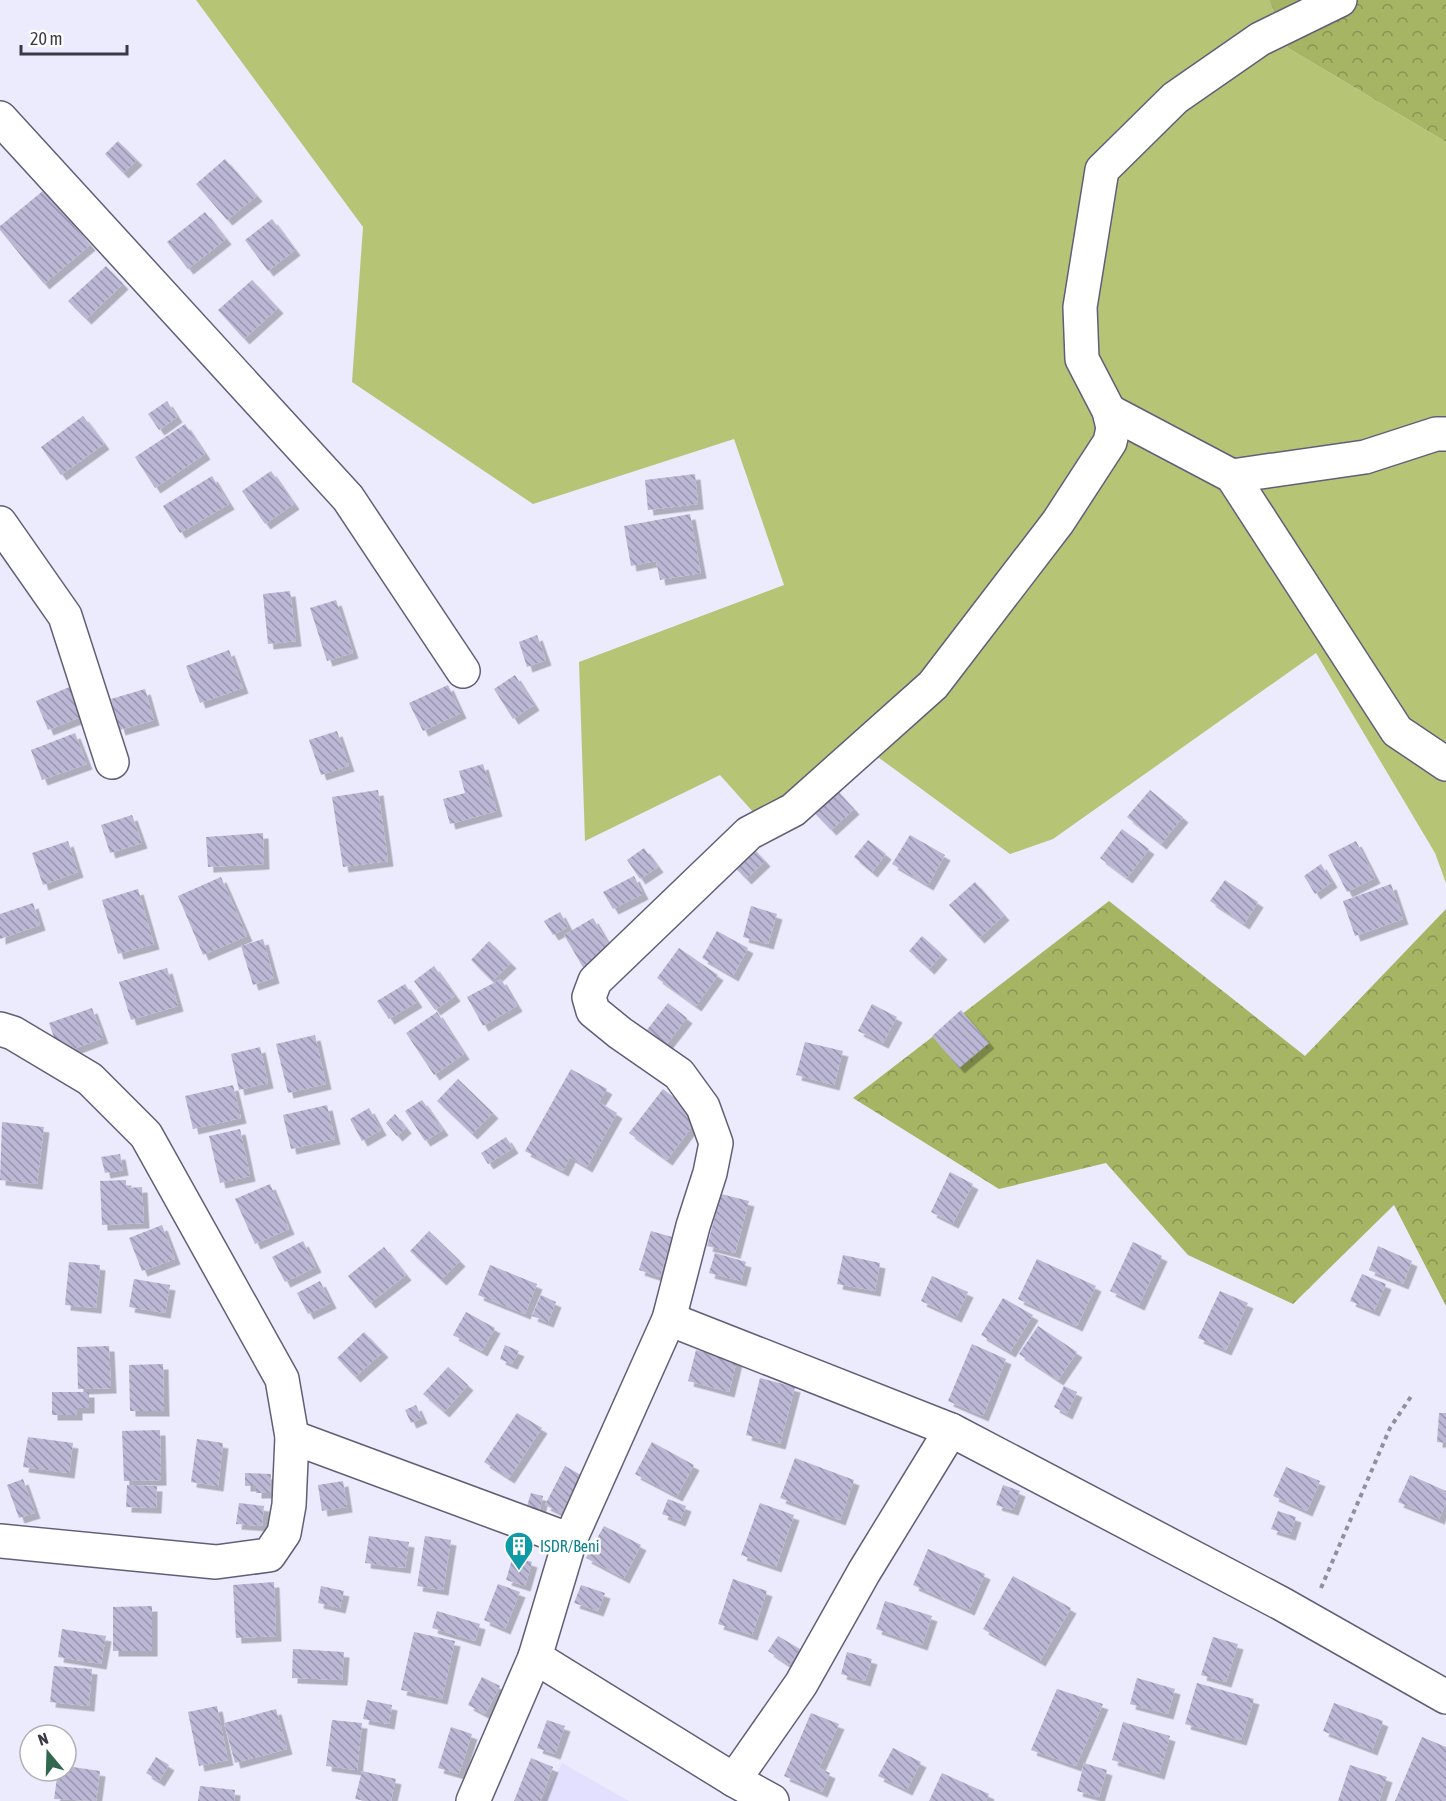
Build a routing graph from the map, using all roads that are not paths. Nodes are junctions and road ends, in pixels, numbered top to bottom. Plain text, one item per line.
1 (1340, 0) edge
2 (0, 118) edge
3 (1109, 411) junction
4 (1446, 434) edge
5 (1232, 476) junction
6 (0, 523) edge
7 (463, 671) dead end
8 (112, 762) dead end
9 (1446, 764) edge
10 (4, 1023) edge
11 (669, 1319) junction
12 (951, 1430) junction
13 (292, 1437) junction
14 (570, 1540) junction
15 (0, 1541) edge
16 (535, 1657) junction
17 (1446, 1696) edge
18 (734, 1780) junction
19 (473, 1801) edge
20 (772, 1801) edge

1 - 3 street
2 - 7 street
3 - 5 street
3 - 11 street
4 - 5 street
5 - 9 street
6 - 8 street
10 - 13 street
11 - 12 street
11 - 14 street
12 - 17 street
12 - 18 street
13 - 14 street
13 - 15 street
14 - 16 street
16 - 18 street
16 - 19 street
18 - 20 street

